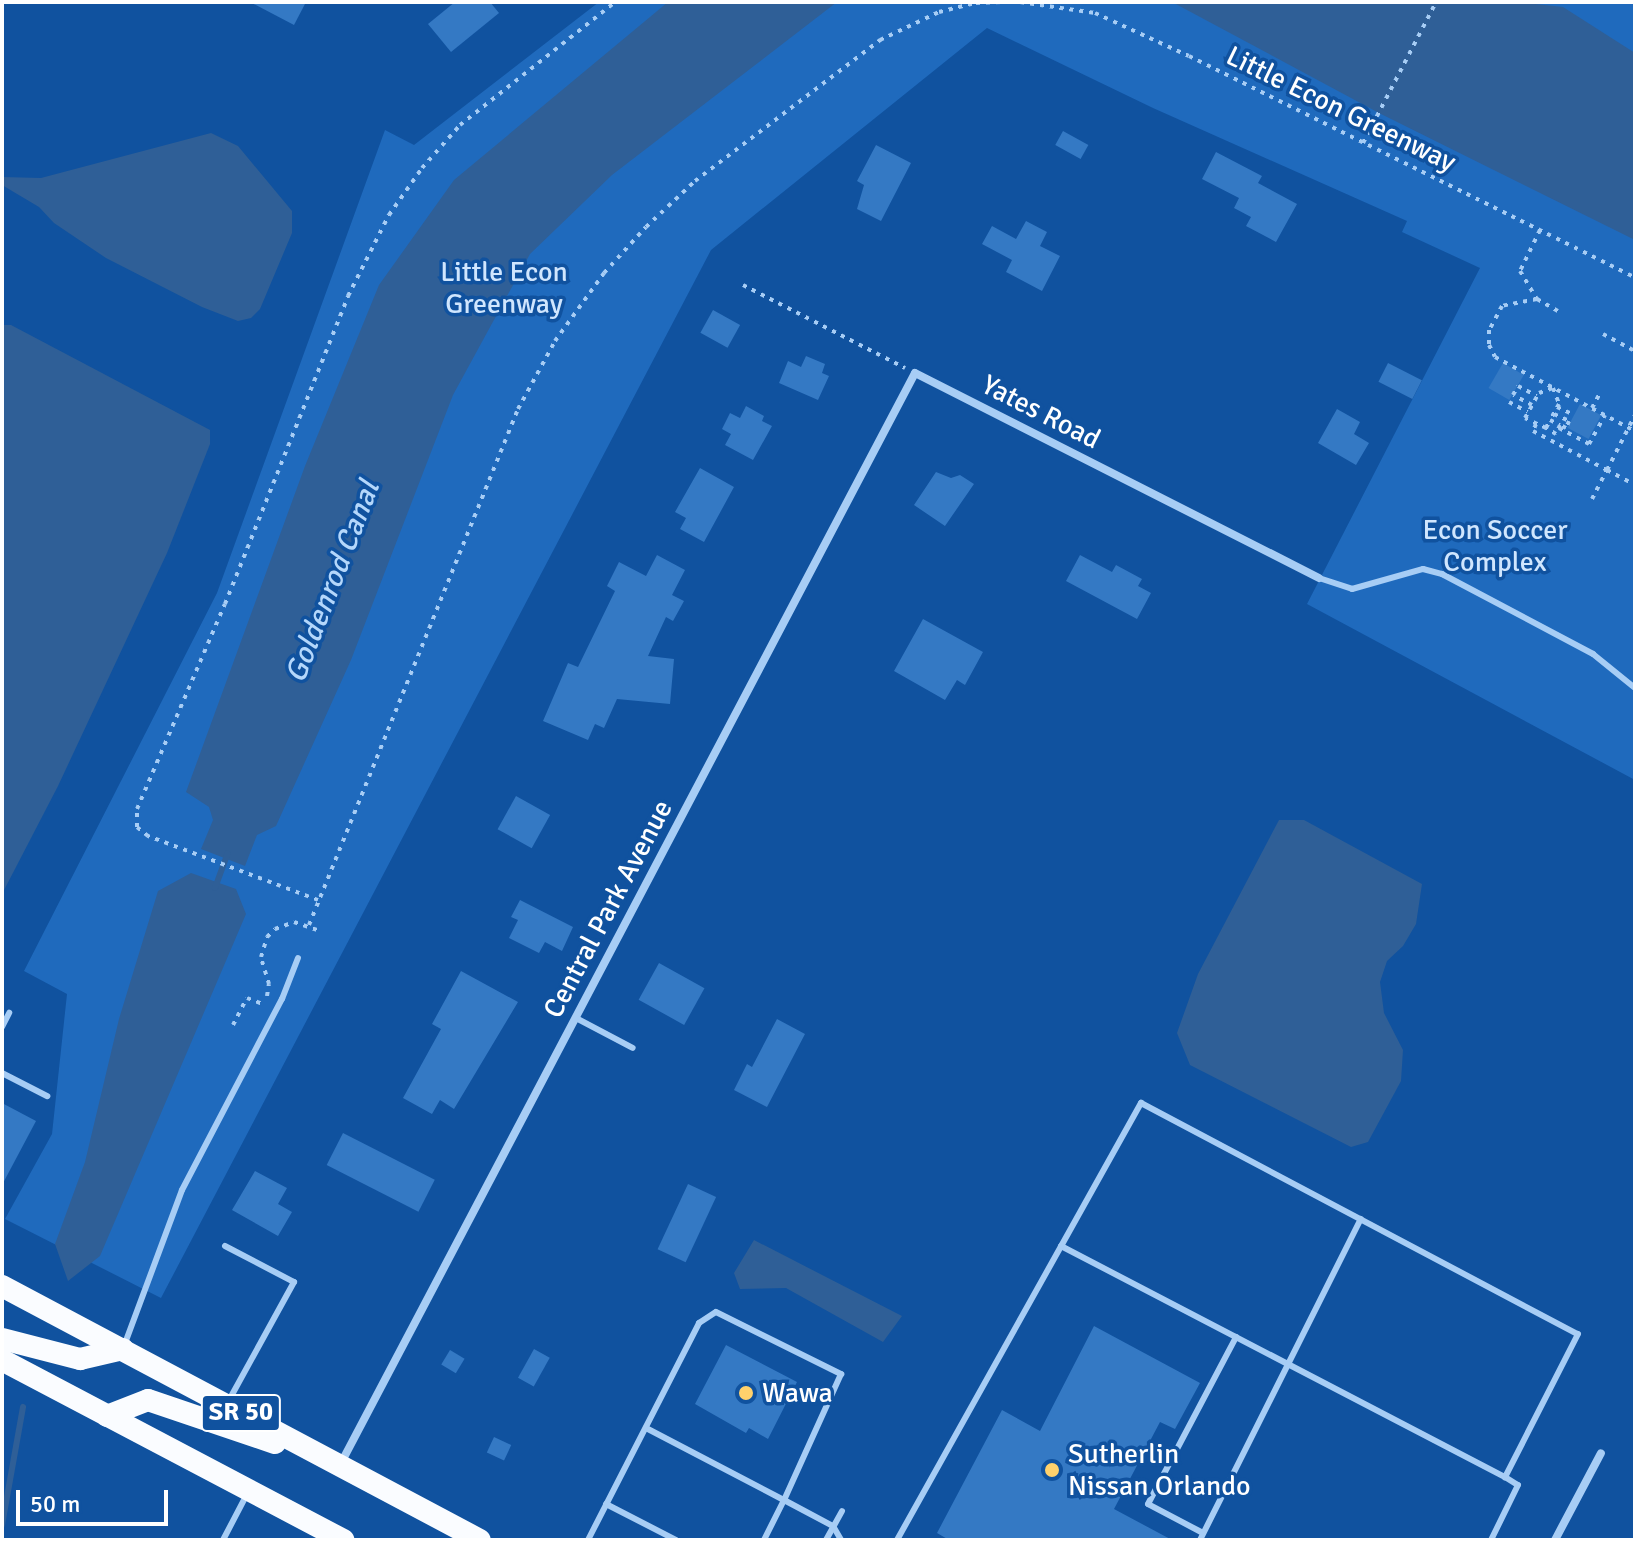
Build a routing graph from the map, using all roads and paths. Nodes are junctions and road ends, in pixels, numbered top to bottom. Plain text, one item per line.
1 (615, 2) edge
2 (1002, 2) edge
3 (1020, 2) edge
4 (1436, 2) edge
5 (1363, 143) junction
6 (1540, 230) junction
7 (1635, 277) edge
8 (743, 285) dead end
9 (1537, 299) junction
10 (1558, 311) dead end
11 (1603, 334) dead end
12 (1635, 354) edge
13 (1635, 372) edge
14 (915, 373) junction
15 (1555, 385) junction
16 (1599, 395) dead end
17 (1537, 396) junction
18 (1509, 402) dead end
19 (1532, 405) junction
20 (1557, 407) junction
21 (1592, 408) junction
22 (1528, 412) junction
23 (1554, 413) junction
24 (1574, 415) dead end
25 (1605, 415) junction
26 (1635, 415) edge
27 (1550, 420) junction
28 (1536, 424) junction
29 (1560, 426) junction
30 (1628, 427) junction
31 (1546, 428) junction
32 (1635, 431) edge
33 (1576, 437) junction
34 (1570, 450) junction
35 (1607, 470) junction
36 (1635, 485) edge
37 (1592, 499) dead end
38 (1319, 578) joint
39 (1635, 688) edge
40 (318, 900) junction
41 (309, 925) junction
42 (320, 931) dead end
43 (298, 958) dead end
44 (9, 1013) dead end
45 (576, 1018) junction
46 (233, 1025) dead end
47 (2, 1027) edge
48 (633, 1048) dead end
49 (2, 1073) edge
50 (47, 1096) dead end
51 (1361, 1219) junction
52 (225, 1246) dead end
53 (1061, 1246) junction
54 (2, 1286) edge
55 (1236, 1337) junction
56 (2, 1339) edge
57 (123, 1349) junction
58 (2, 1360) edge
59 (1289, 1365) junction
60 (221, 1414) junction
61 (107, 1416) junction
62 (646, 1428) junction
63 (1601, 1453) dead end
64 (340, 1466) junction
65 (1505, 1477) junction
66 (249, 1491) junction
67 (784, 1500) junction
68 (606, 1504) junction
69 (842, 1511) dead end
70 (833, 1526) junction
71 (1201, 1537) edge
72 (223, 1540) edge
73 (341, 1540) edge
74 (480, 1540) edge
75 (588, 1540) edge
76 (676, 1540) edge
77 (764, 1540) edge
78 (826, 1540) edge
79 (841, 1540) edge
80 (897, 1540) edge
81 (1491, 1540) edge
82 (1555, 1540) edge

1 - 40 path
2 - 40 path
3 - 5 path, Little Econ Greenway
4 - 5 path
5 - 6 path, Little Econ Greenway
6 - 7 path, Little Econ Greenway
6 - 9 path
8 - 14 path
9 - 10 path
9 - 15 path
11 - 12 path
12 - 13 path
14 - 38 street, Yates Road
14 - 45 street, Central Park Avenue
15 - 17 path
15 - 20 path
15 - 21 path
16 - 21 path
17 - 19 path
17 - 19 path
18 - 22 path
19 - 22 path
20 - 23 path
20 - 24 path
21 - 25 path
22 - 28 path
23 - 27 path
23 - 29 path
25 - 30 path
25 - 33 path
26 - 30 path
27 - 29 path
27 - 31 path
28 - 31 path
28 - 34 path
29 - 31 path
29 - 33 path
30 - 32 path
30 - 35 path
33 - 34 path
34 - 35 path
35 - 36 path
35 - 37 path
38 - 39 lane
40 - 41 path
41 - 42 path
41 - 46 path
43 - 57 lane
44 - 47 lane
45 - 48 lane
45 - 64 street, Central Park Avenue
49 - 50 lane
51 - 53 lane
51 - 59 lane
51 - 65 lane
52 - 60 lane
53 - 55 lane
53 - 80 lane
54 - 57 highway, SR 50
55 - 59 lane
55 - 71 lane
56 - 57 highway
57 - 60 highway, SR 50
58 - 61 highway, SR 50
59 - 65 lane
59 - 71 lane
60 - 61 highway
60 - 64 highway
61 - 66 highway, SR 50
62 - 67 lane
62 - 67 lane
62 - 68 lane
63 - 82 street
64 - 74 highway
65 - 81 lane
66 - 72 lane
66 - 73 highway, SR 50
67 - 70 lane
67 - 77 lane
68 - 75 lane
68 - 76 lane
69 - 70 lane
70 - 78 lane
70 - 79 lane

